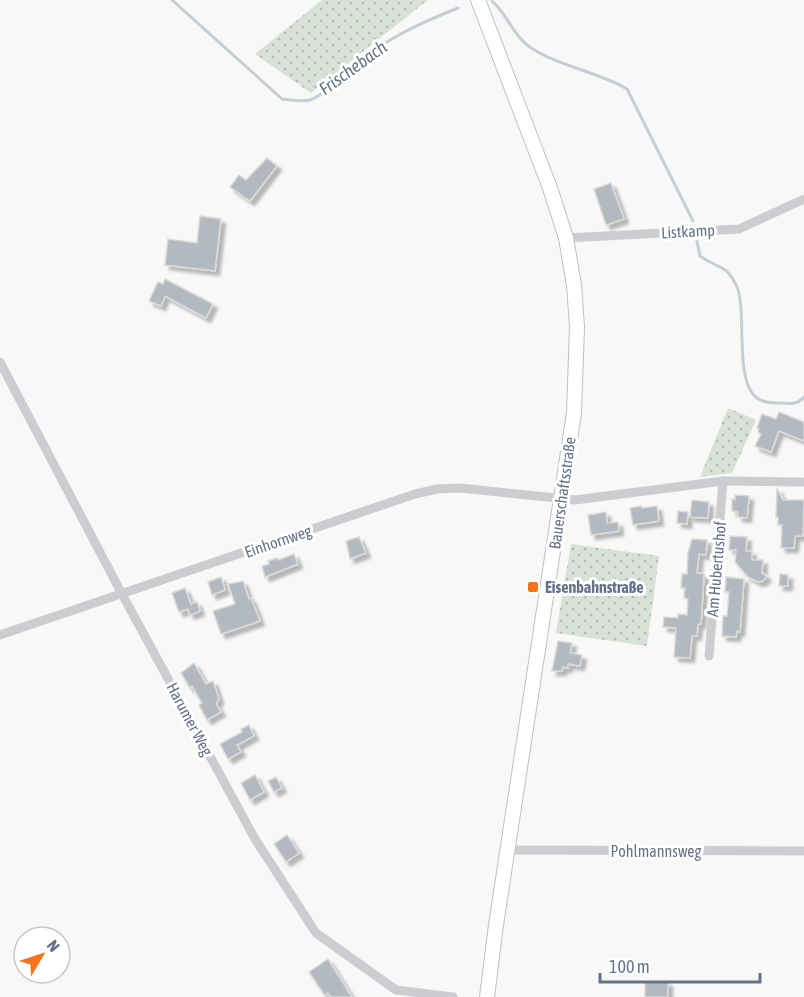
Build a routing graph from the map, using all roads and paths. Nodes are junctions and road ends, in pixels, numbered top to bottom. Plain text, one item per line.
1 (478, 0) edge
2 (804, 199) edge
3 (566, 238) junction
4 (0, 362) edge
5 (723, 481) junction
6 (804, 482) edge
7 (562, 500) junction
8 (122, 594) junction
9 (0, 635) edge
10 (709, 656) dead end
11 (507, 850) junction
12 (804, 852) edge
13 (453, 997) edge
14 (487, 997) edge

1 - 3 street, Bauerschaftsstraße
2 - 3 street, Listkamp
3 - 7 street, Bauerschaftsstraße
4 - 8 street, Harumer Weg
5 - 6 street
5 - 7 street
5 - 10 street, Am Hubertushof
7 - 8 street, Einhornweg
7 - 11 street, Bauerschaftsstraße
8 - 9 street, Einhornweg
8 - 13 street, Harumer Weg
11 - 12 street, Pohlmannsweg
11 - 14 street, Bauerschaftsstraße

